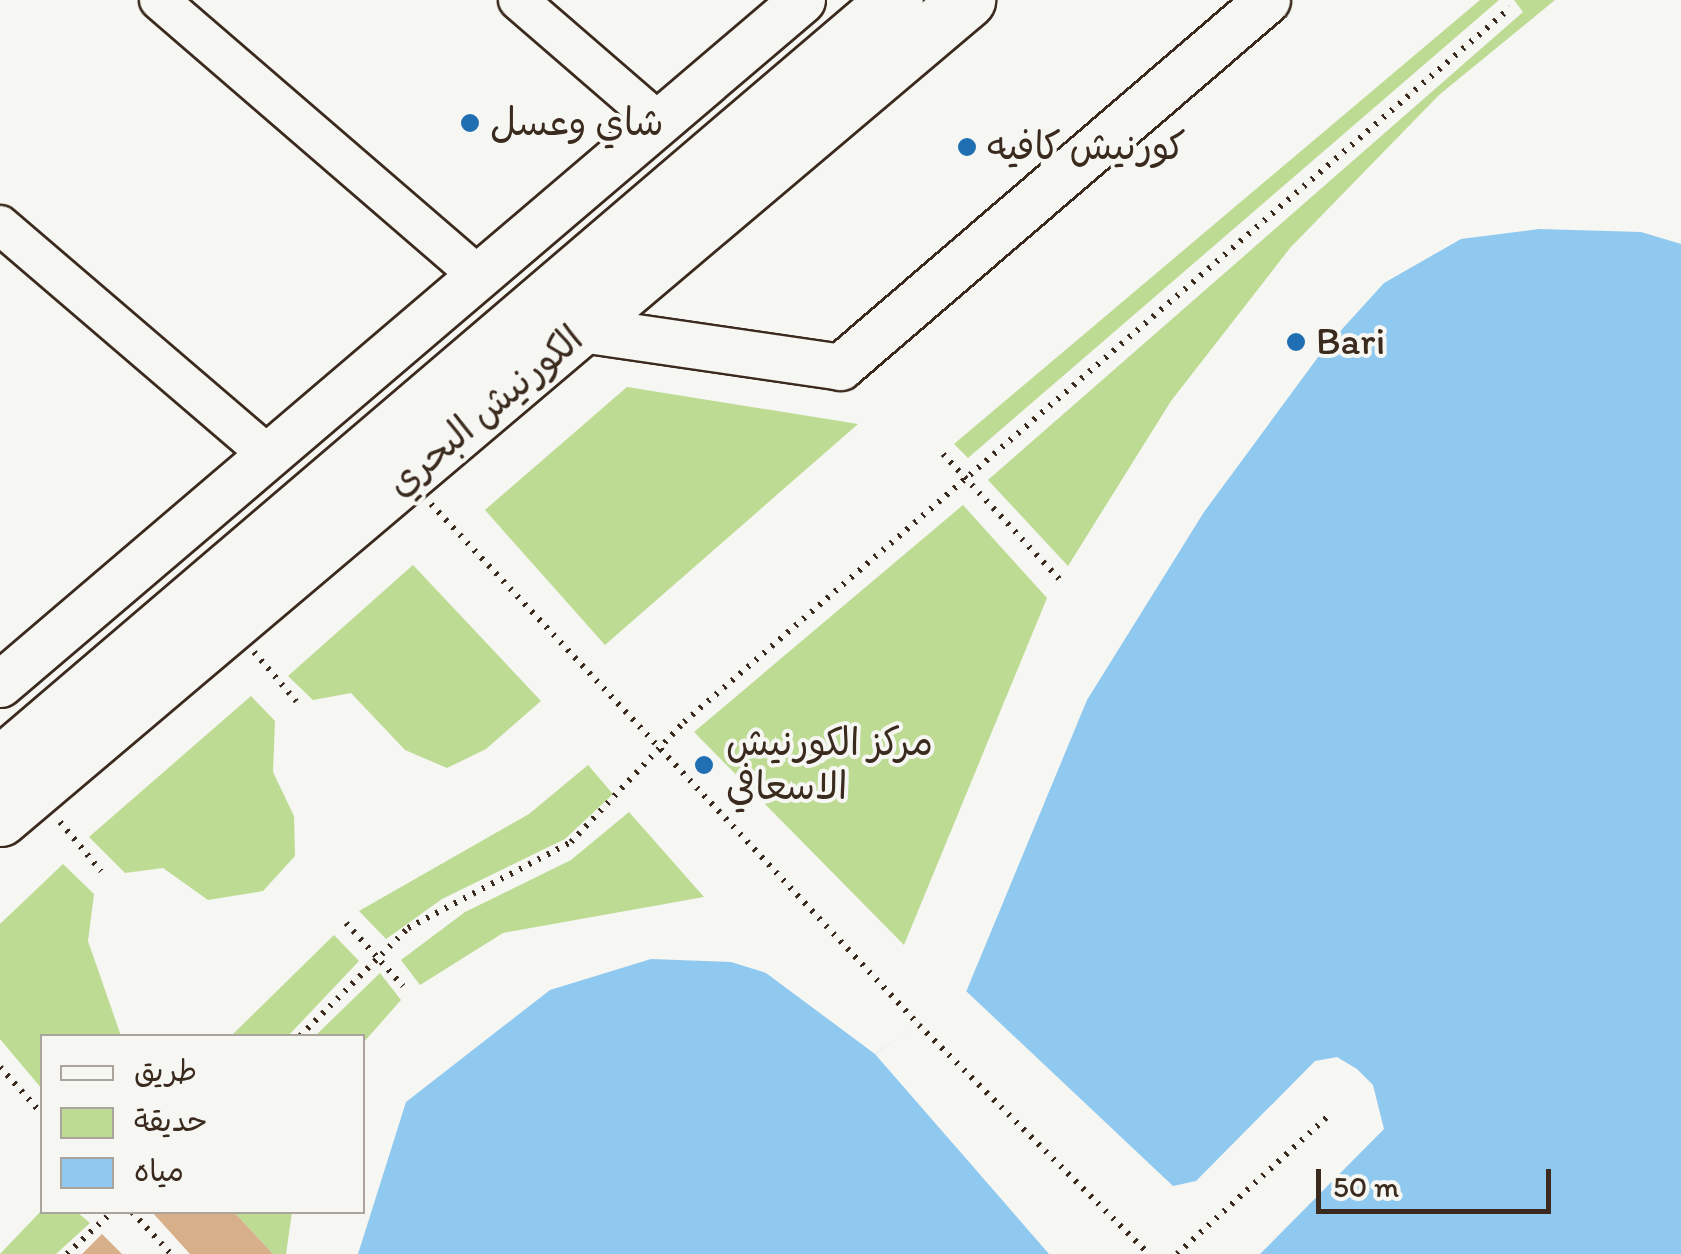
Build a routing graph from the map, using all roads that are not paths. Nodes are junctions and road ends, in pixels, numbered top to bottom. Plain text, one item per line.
1 (159, 0) edge
2 (518, 0) edge
3 (802, 0) edge
4 (895, 0) edge
5 (967, 0) edge
6 (1267, 0) edge
7 (659, 122) junction
8 (0, 225) edge
9 (478, 276) junction
10 (581, 329) junction
11 (266, 453) junction
12 (0, 684) edge
13 (11, 791) edge

1 - 9 street
2 - 7 street
3 - 7 street
4 - 13 main road, الكورنيش البحري
5 - 10 main road, الكورنيش البحري
6 - 10 street
7 - 9 street
8 - 11 street
9 - 11 street
10 - 13 main road, الكورنيش البحري
11 - 12 street

